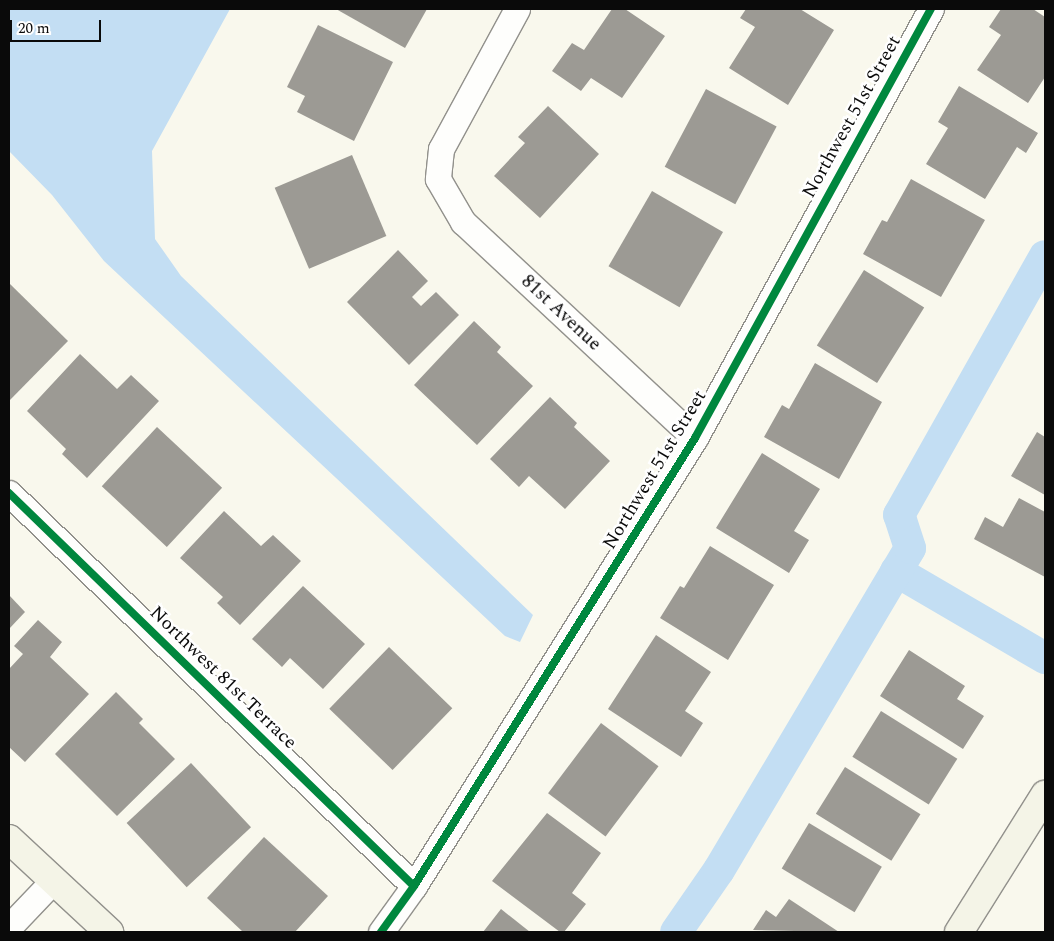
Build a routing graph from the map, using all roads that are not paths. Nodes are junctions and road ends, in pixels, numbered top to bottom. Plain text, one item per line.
1 (516, 9) edge
2 (930, 9) edge
3 (695, 438) junction
4 (9, 493) edge
5 (1045, 795) edge
6 (9, 839) edge
7 (53, 881) junction
8 (414, 886) junction
9 (9, 927) edge
10 (109, 932) edge
11 (381, 932) edge
12 (959, 932) edge

1 - 3 street, 81st Avenue
2 - 3 street, Northwest 51st Street
3 - 8 street, Northwest 51st Street
4 - 8 street, Northwest 81st Terrace
5 - 12 street
6 - 7 street
7 - 9 street
7 - 10 street
8 - 11 street, Northwest 51st Street

